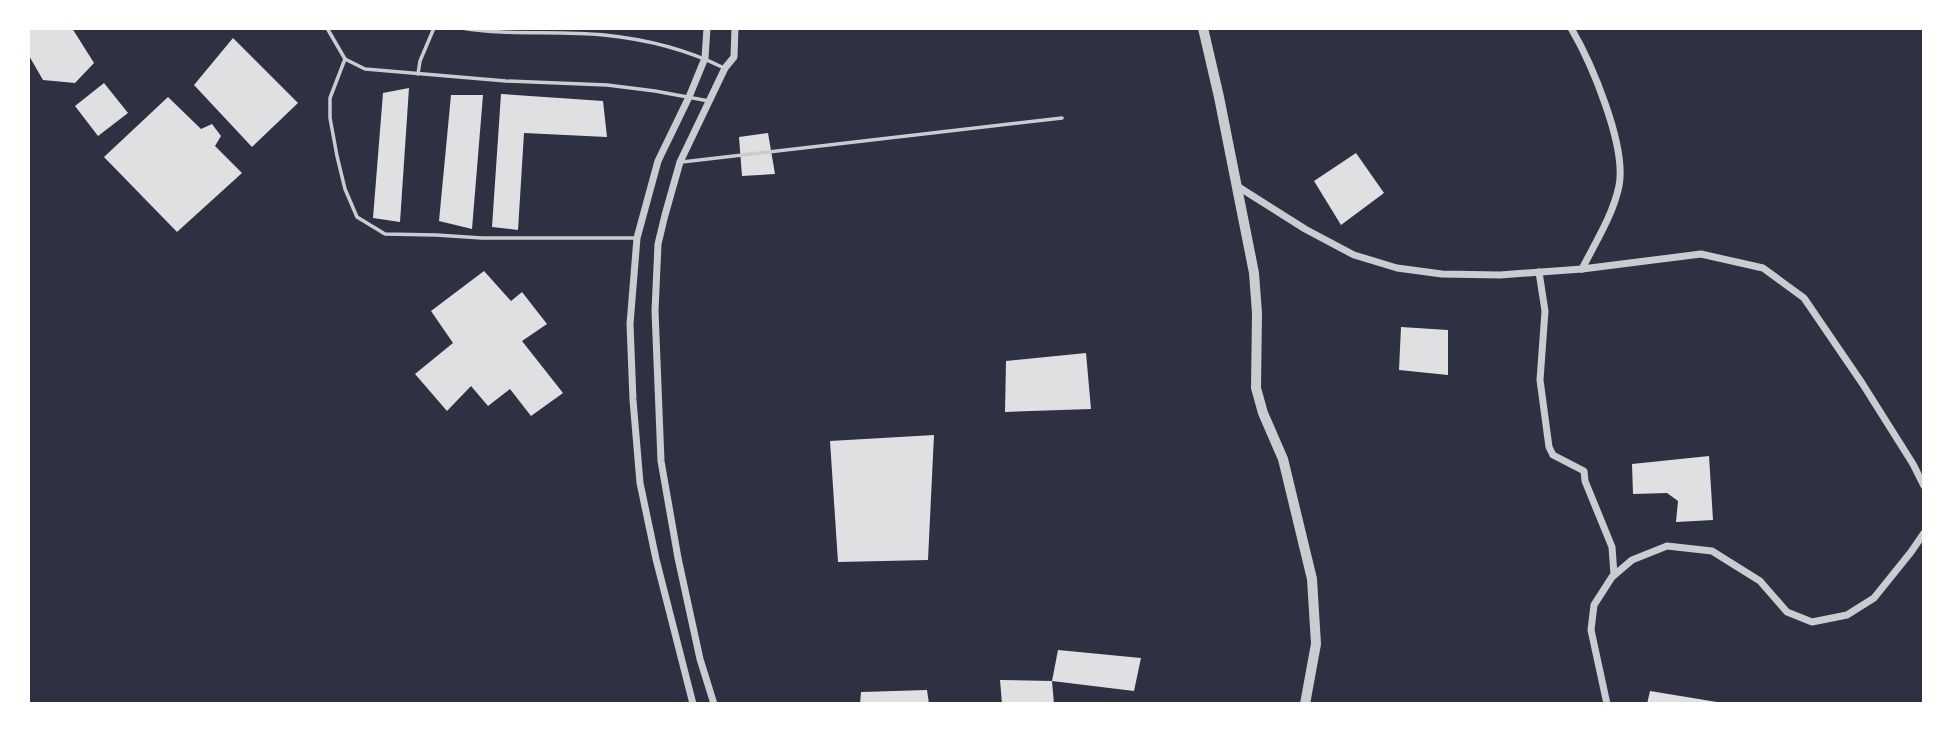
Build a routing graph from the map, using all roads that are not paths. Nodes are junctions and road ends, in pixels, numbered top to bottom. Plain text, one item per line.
1 (327, 28) edge
2 (434, 28) edge
3 (462, 28) edge
4 (708, 28) edge
5 (735, 28) edge
6 (1203, 28) edge
7 (1571, 28) edge
8 (705, 58) junction
9 (345, 59) junction
10 (725, 68) junction
11 (418, 74) junction
12 (689, 97) junction
13 (710, 101) junction
14 (1062, 118) dead end
15 (680, 162) junction
16 (1237, 186) junction
17 (637, 238) junction
18 (1581, 269) junction
19 (1539, 272) junction
20 (1924, 486) edge
21 (1924, 533) edge
22 (1614, 575) junction
23 (692, 704) edge
24 (714, 704) edge
25 (1305, 704) edge
26 (1607, 704) edge

1 - 9 lane
2 - 11 lane
3 - 8 lane
4 - 8 street
5 - 10 street
6 - 16 street
7 - 18 street
8 - 10 lane
8 - 12 street
9 - 11 lane
9 - 17 lane
10 - 13 street
11 - 12 lane
12 - 13 lane
12 - 17 street
13 - 15 street
14 - 15 lane
15 - 24 street
16 - 19 street
16 - 25 street
17 - 23 street
18 - 19 street
18 - 20 street
19 - 22 street
21 - 22 street
22 - 26 street

